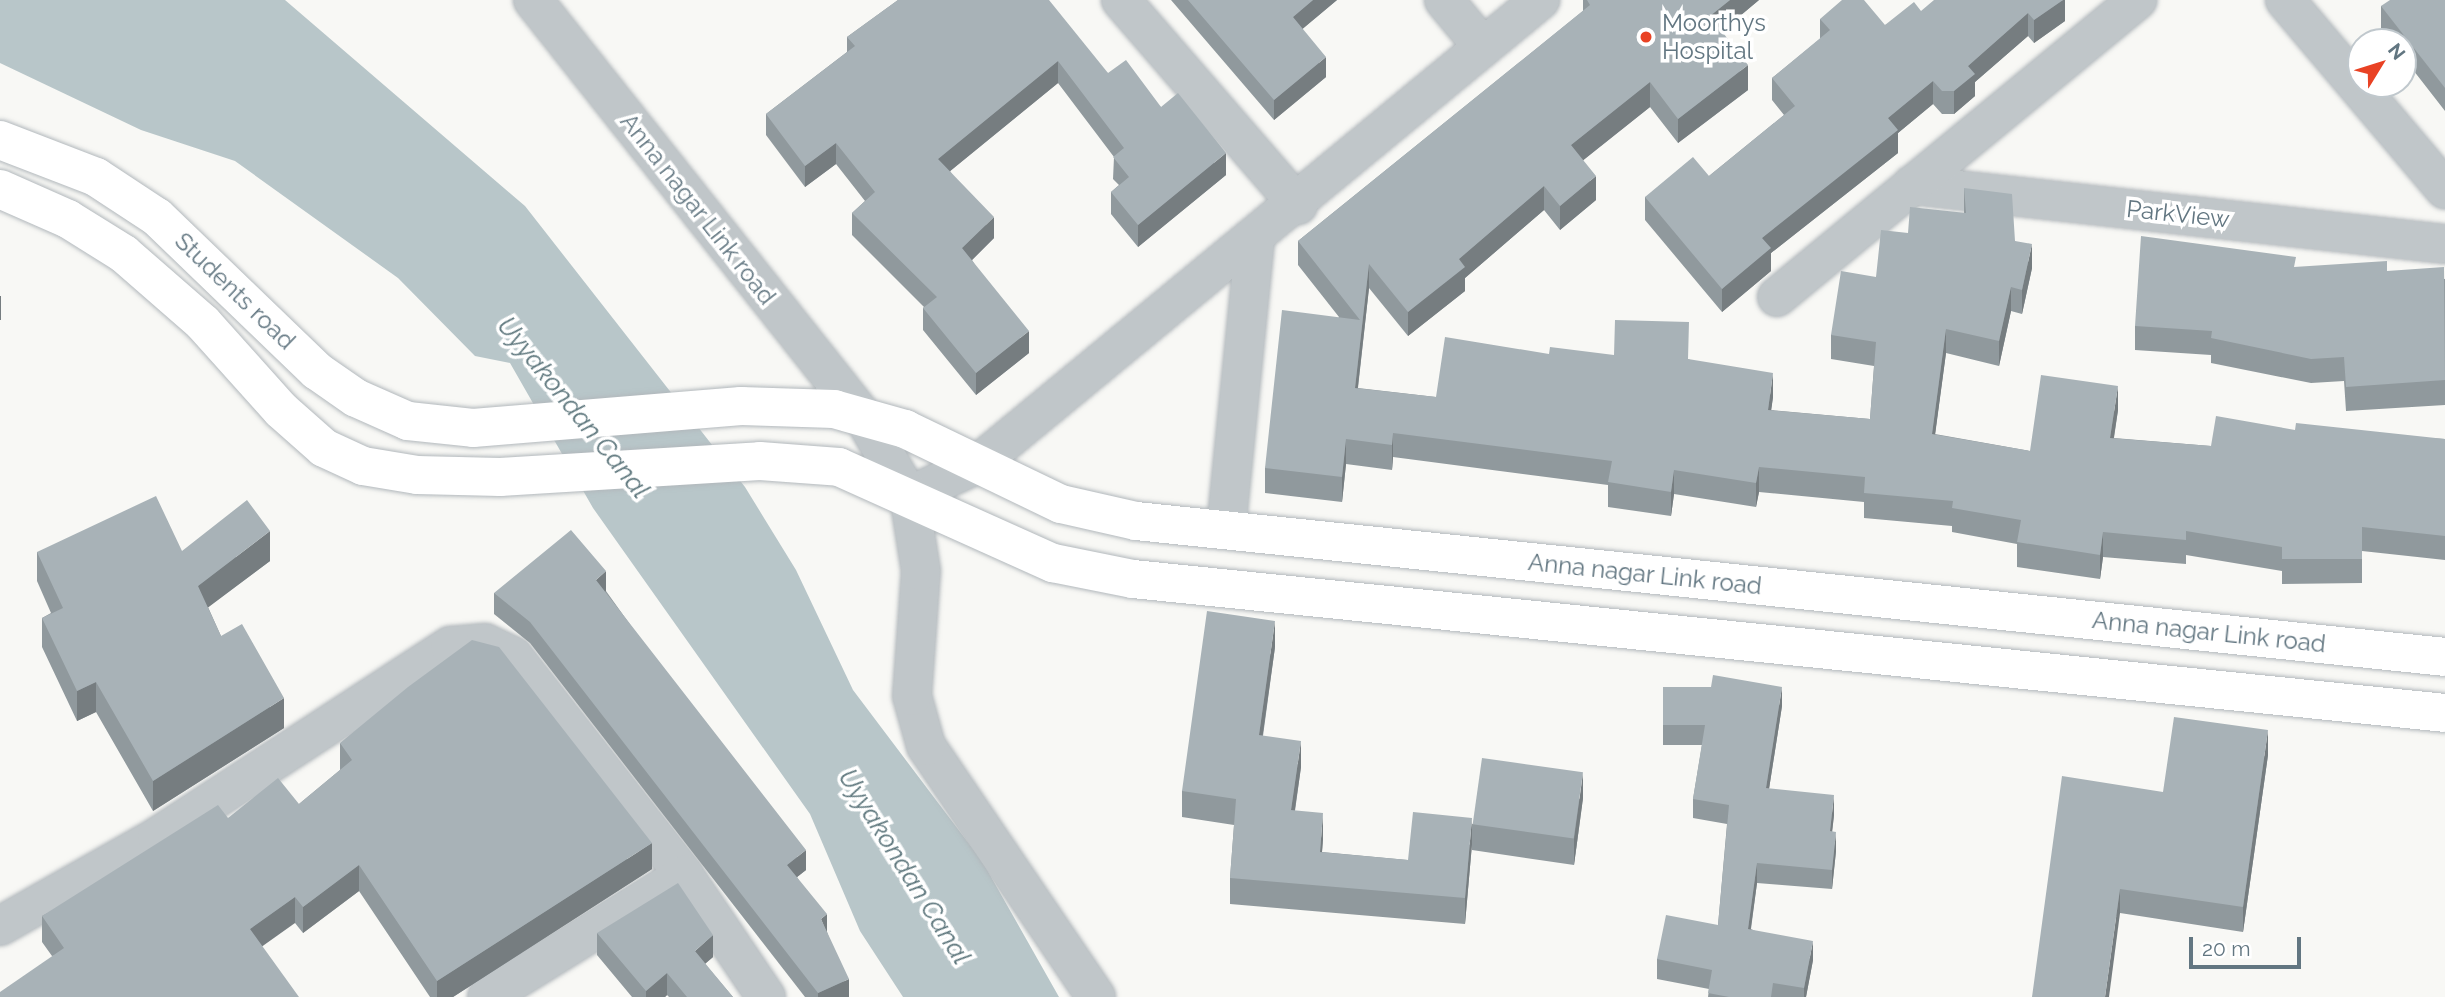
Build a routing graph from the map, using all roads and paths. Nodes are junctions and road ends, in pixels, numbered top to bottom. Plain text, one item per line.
1 (533, 0) edge
2 (1121, 0) edge
3 (1444, 0) edge
4 (1539, 0) edge
5 (2137, 0) edge
6 (2285, 0) edge
7 (1483, 47) junction
8 (0, 140) edge
9 (1912, 185) junction
10 (0, 189) edge
11 (2445, 189) edge
12 (1298, 205) junction
13 (1255, 240) junction
14 (2445, 244) edge
15 (1777, 297) dead end
16 (741, 406) joint
17 (864, 418) junction
18 (978, 464) junction
19 (909, 496) junction
20 (1226, 530) junction
21 (2445, 657) edge
22 (2445, 713) edge
23 (684, 875) junction
24 (0, 926) edge
25 (487, 997) edge
26 (766, 997) edge
27 (1096, 997) edge

1 - 17 street, Anna nagar Link road
2 - 12 street
3 - 7 street
4 - 7 street
5 - 9 street
6 - 11 street
7 - 12 street
8 - 16 main road, Students road
9 - 14 street, ParkView
9 - 15 street
10 - 19 main road
12 - 13 street
13 - 18 street
13 - 20 street
16 - 17 main road, Anna nagar Link road
17 - 18 main road, Anna nagar Link road
17 - 19 street, Anna nagar Link road
18 - 19 street
18 - 20 main road, Anna nagar Link road
19 - 22 main road
19 - 27 street
20 - 21 main road, Anna nagar Link road
23 - 24 street
23 - 25 street
23 - 26 street

